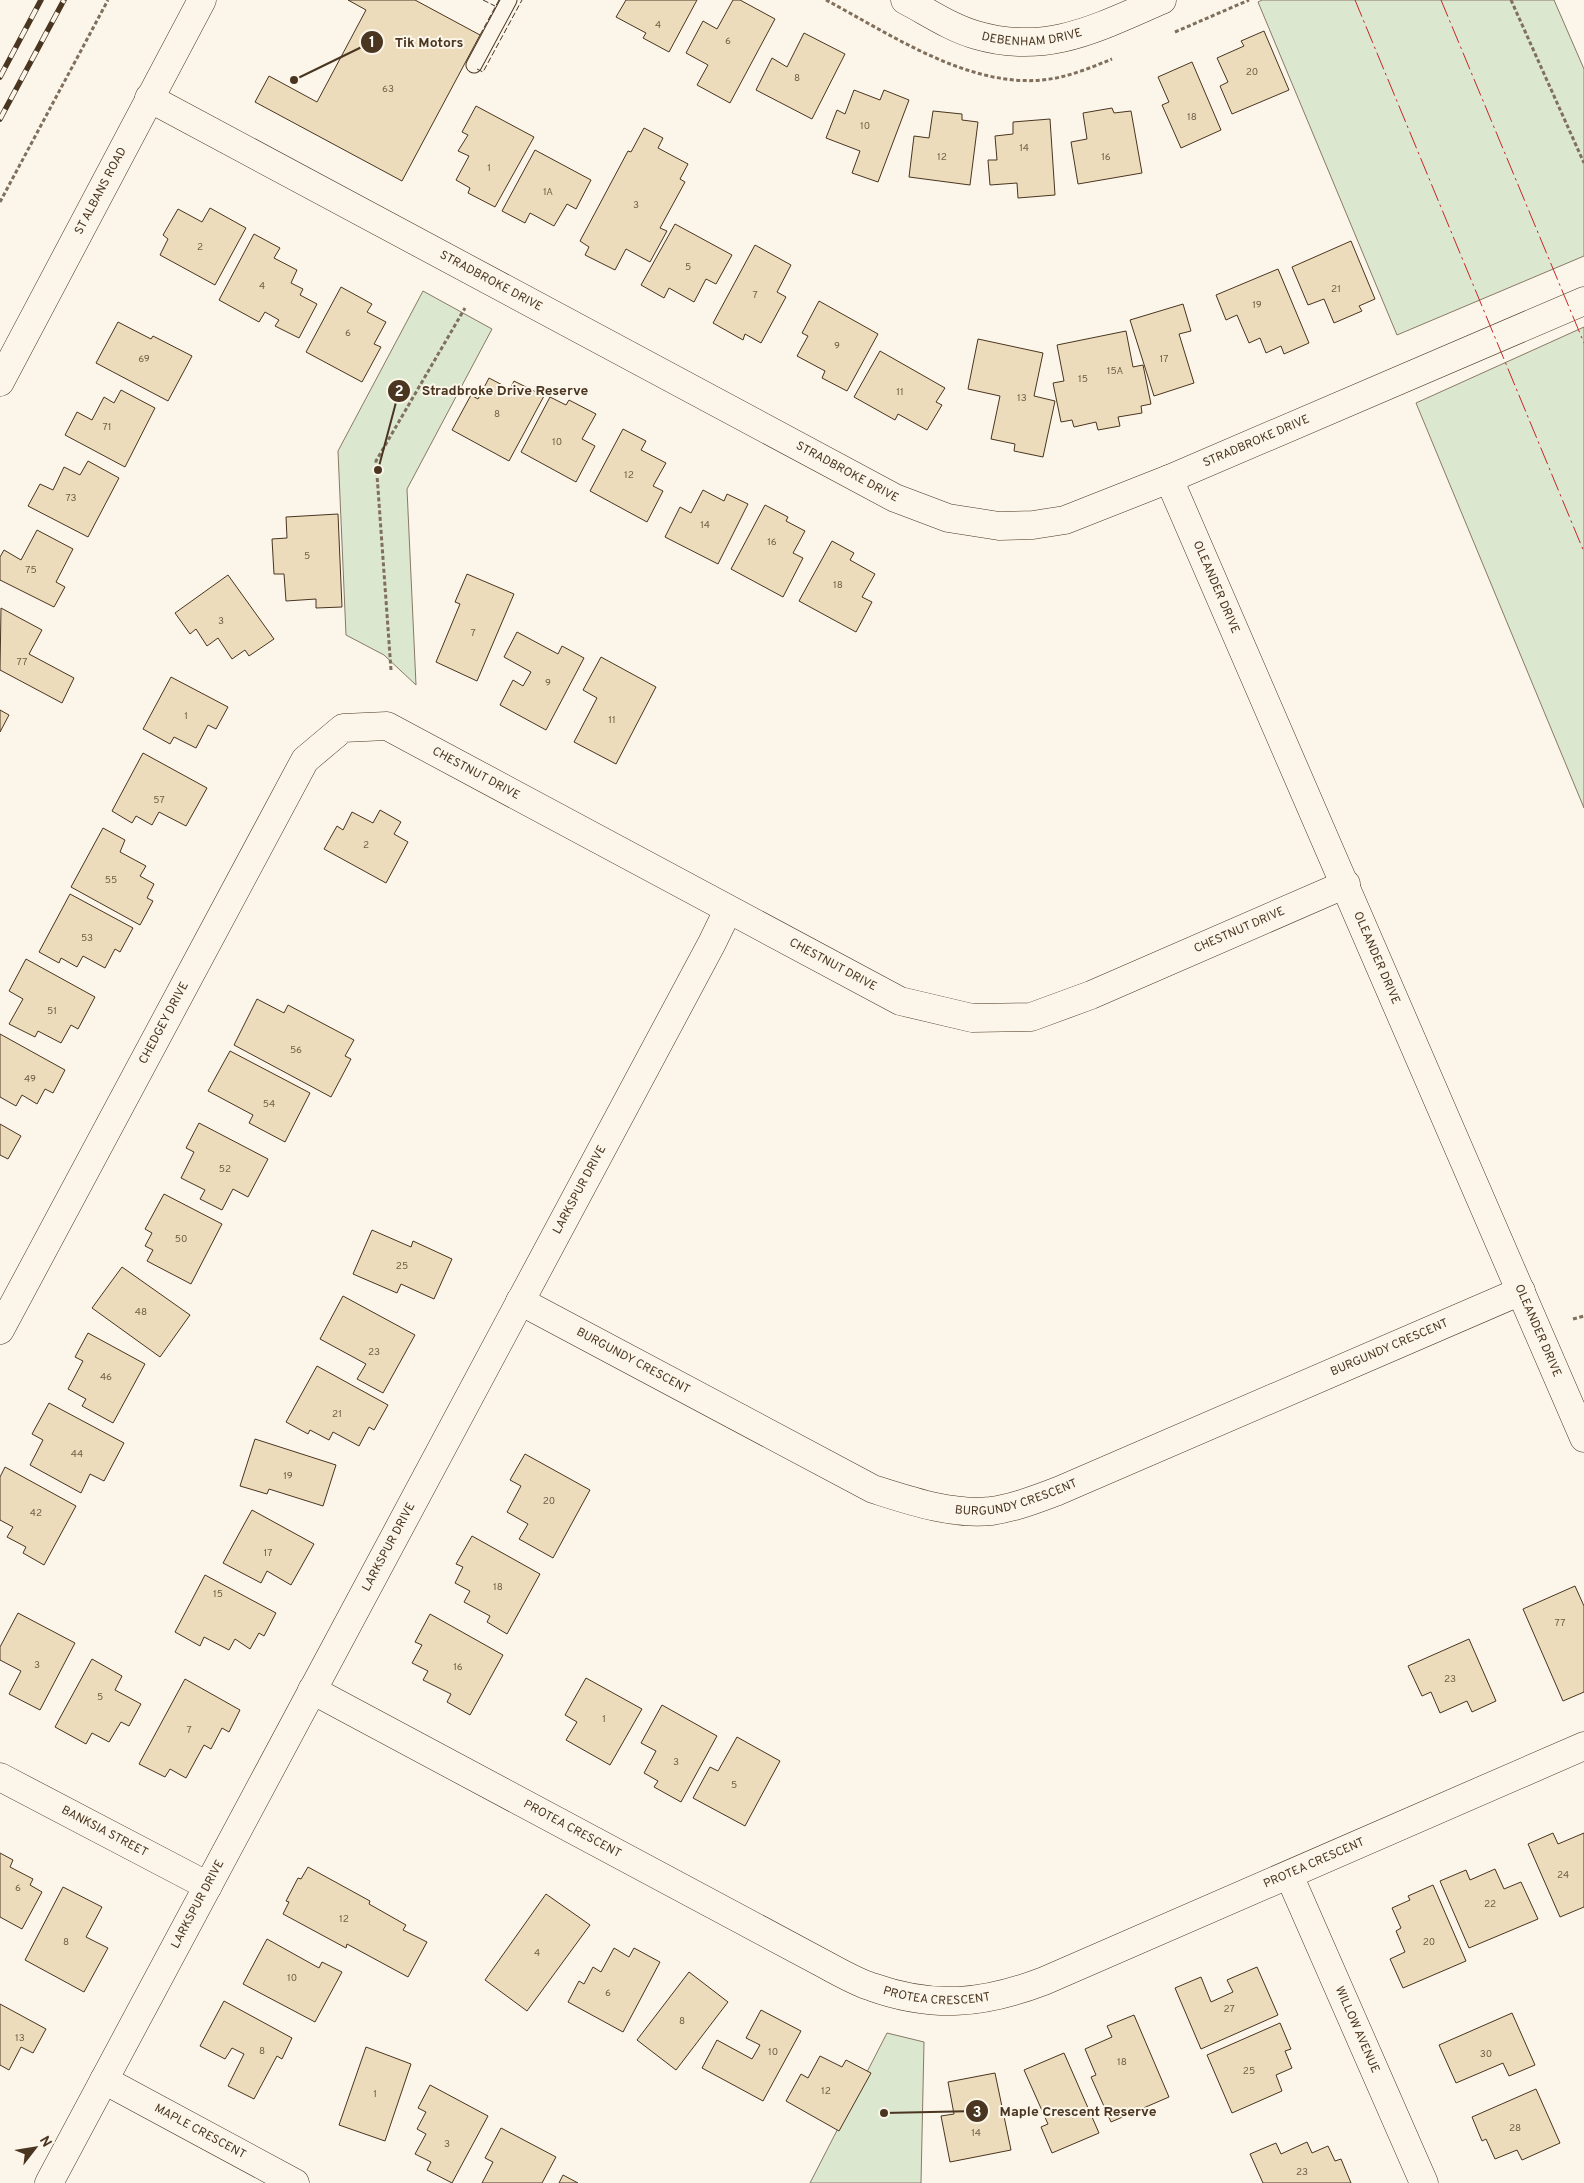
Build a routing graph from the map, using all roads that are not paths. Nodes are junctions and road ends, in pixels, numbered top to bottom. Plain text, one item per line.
1 (202, 0) edge
2 (509, 0) edge
3 (905, 0) edge
4 (1162, 0) edge
5 (474, 65) dead end
6 (149, 98) junction
7 (1584, 301) edge
8 (0, 382) edge
9 (1169, 479) junction
10 (343, 728) joint
11 (1346, 884) junction
12 (728, 910) junction
13 (1520, 1291) junction
14 (520, 1301) junction
15 (0, 1330) edge
16 (1584, 1438) edge
17 (312, 1690) junction
18 (1584, 1746) edge
19 (0, 1777) edge
20 (1289, 1875) junction
21 (208, 1886) junction
22 (104, 2080) junction
23 (49, 2183) edge
24 (295, 2183) edge
25 (1424, 2183) edge

1 - 6 street, ST ALBANS ROAD
2 - 5 lane
3 - 4 street, DEBENHAM DRIVE
6 - 8 street, ST ALBANS ROAD
6 - 9 street, STRADBROKE DRIVE
7 - 9 street, STRADBROKE DRIVE
9 - 11 street, OLEANDER DRIVE
10 - 12 street, CHESTNUT DRIVE
10 - 15 street, CHEDGEY DRIVE
11 - 12 street, CHESTNUT DRIVE
11 - 13 street, OLEANDER DRIVE
12 - 14 street, LARKSPUR DRIVE
13 - 14 street, BURGUNDY CRESCENT
13 - 16 street, OLEANDER DRIVE
14 - 17 street, LARKSPUR DRIVE
17 - 20 street, PROTEA CRESCENT
17 - 21 street, LARKSPUR DRIVE
18 - 20 street, PROTEA CRESCENT
19 - 21 street, BANKSIA STREET
20 - 25 street, WILLOW AVENUE
21 - 22 street, LARKSPUR DRIVE
22 - 23 street, LARKSPUR DRIVE
22 - 24 street, MAPLE CRESCENT

